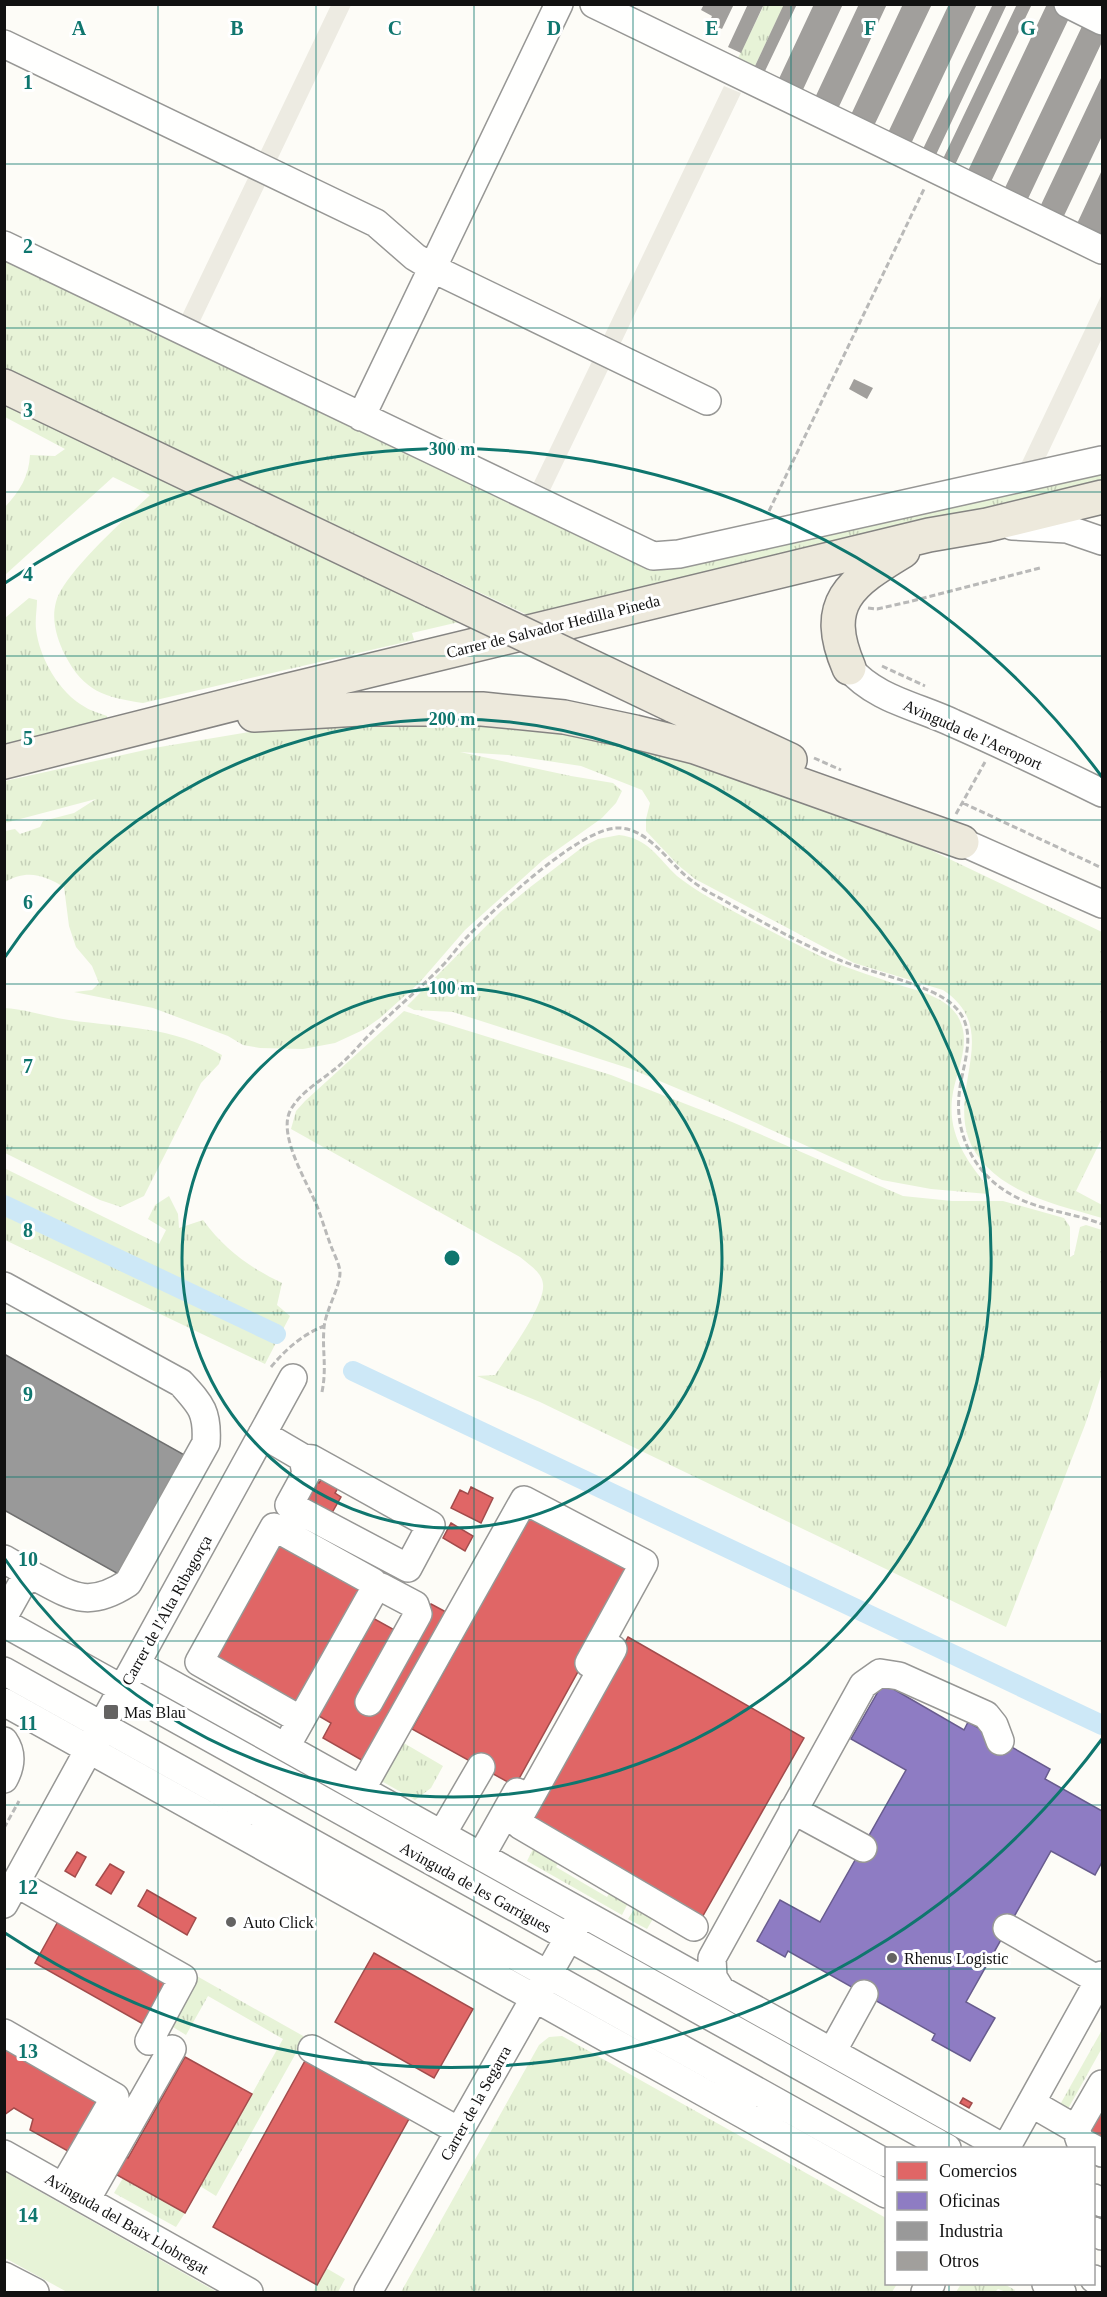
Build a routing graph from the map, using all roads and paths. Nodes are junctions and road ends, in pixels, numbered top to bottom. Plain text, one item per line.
1 (559, 4) edge
2 (594, 4) edge
3 (1068, 4) edge
4 (1102, 21) edge
5 (4, 44) edge
6 (927, 183) dead end
7 (4, 245) edge
8 (1102, 250) edge
9 (432, 268) junction
10 (4, 386) edge
11 (707, 401) dead end
12 (361, 417) junction
13 (1102, 460) edge
14 (1102, 497) edge
15 (987, 525) junction
16 (929, 536) junction
17 (756, 537) junction
18 (1102, 541) edge
19 (1040, 568) dead end
20 (862, 607) dead end
21 (849, 668) joint
22 (124, 731) junction
23 (4, 762) edge
24 (1102, 793) edge
25 (962, 803) dead end
26 (962, 842) junction
27 (1102, 868) edge
28 (1102, 904) edge
29 (1102, 1224) edge
30 (4, 1286) edge
31 (324, 1326) junction
32 (282, 1372) joint
33 (322, 1392) dead end
34 (262, 1434) junction
35 (299, 1456) junction
36 (4, 1559) edge
37 (28, 1573) junction
38 (373, 1592) junction
39 (4, 1616) edge
40 (4, 1623) edge
41 (621, 1634) dead end
42 (136, 1664) junction
43 (4, 1671) edge
44 (122, 1689) junction
45 (4, 1702) edge
46 (369, 1702) dead end
47 (301, 1720) junction
48 (102, 1726) junction
49 (1000, 1740) dead end
50 (4, 1741) edge
51 (813, 1743) dead end
52 (286, 1747) junction
53 (89, 1749) junction
54 (481, 1767) dead end
55 (12, 1790) edge
56 (362, 1790) junction
57 (793, 1810) junction
58 (4, 1828) edge
59 (530, 1832) junction
60 (442, 1834) junction
61 (863, 1848) dead end
62 (481, 1856) junction
63 (508, 1871) junction
64 (10, 1894) edge
65 (664, 1910) junction
66 (582, 1913) junction
67 (694, 1927) junction
68 (1007, 1929) dead end
69 (568, 1938) junction
70 (644, 1947) junction
71 (672, 1963) junction
72 (548, 1974) junction
73 (721, 1990) junction
74 (1098, 1992) edge
75 (864, 1994) dead end
76 (534, 1998) junction
77 (4, 2033) edge
78 (312, 2049) dead end
79 (832, 2052) junction
80 (1102, 2084) edge
81 (1031, 2103) junction
82 (1076, 2129) junction
83 (459, 2131) junction
84 (945, 2147) edge
85 (1003, 2147) edge
86 (1006, 2147) edge
87 (1091, 2147) edge
88 (4, 2154) edge
89 (885, 2162) edge
90 (885, 2193) edge
91 (74, 2194) junction
92 (4, 2276) edge
93 (35, 2292) edge
94 (249, 2292) edge
95 (368, 2292) edge

1 - 9 street
2 - 8 street
3 - 4 street
5 - 9 street
6 - 17 path
7 - 12 street
9 - 11 street
9 - 12 street
10 - 26 main road, bridge
12 - 17 street
13 - 17 street
14 - 15 main road, Carrer de Salvador Hedilla Pineda
15 - 16 main road, Carrer de Salvador Hedilla Pineda
15 - 18 street
16 - 21 main road
16 - 22 main road, Carrer de Salvador Hedilla Pineda
19 - 20 path
21 - 24 street, Avinguda de l'Aeroport
22 - 23 main road, Carrer de Salvador Hedilla Pineda
22 - 26 main road
25 - 27 path
26 - 28 street
29 - 31 path
30 - 37 street
31 - 32 path
31 - 33 path
32 - 34 street, Carrer de l'Alta Ribagorça
34 - 35 street
34 - 42 street, Carrer de l'Alta Ribagorça
35 - 35 street
36 - 37 street
37 - 39 street
38 - 46 street
38 - 47 street
38 - 47 street
40 - 44 street, Avinguda de les Garrigues
41 - 59 street
42 - 44 street, Carrer de l'Alta Ribagorça
42 - 52 street, Avinguda de les Garrigues
43 - 48 street
44 - 48 street, Carrer de l'Alta Ribagorça
44 - 69 street, Avinguda de les Garrigues
45 - 53 street
47 - 52 street
48 - 53 street, Carrer de l'Alta Ribagorça
48 - 72 street
49 - 57 street
50 - 55 street
51 - 67 street
52 - 56 street, Avinguda de les Garrigues
53 - 64 street, Carrer de l'Alta Ribagorça
53 - 76 street
54 - 60 street
55 - 58 path
56 - 60 street, Avinguda de les Garrigues
56 - 62 street
57 - 61 street
57 - 73 street
59 - 63 street
59 - 65 street
60 - 62 street, Avinguda de les Garrigues
62 - 63 street, Avinguda de les Garrigues
63 - 66 street, Avinguda de les Garrigues
64 - 91 street
65 - 67 street
65 - 70 street
66 - 69 street, Carrer de la Segarra
66 - 70 street, Avinguda de les Garrigues
67 - 71 street
68 - 74 street
69 - 72 street, Carrer de la Segarra
69 - 84 street, Avinguda de les Garrigues
70 - 71 street, Avinguda de les Garrigues
71 - 73 street, Avinguda de les Garrigues
72 - 76 street, Carrer de la Segarra
72 - 89 street
73 - 79 street, Avinguda de les Garrigues
74 - 81 street
75 - 79 street
76 - 83 street, Carrer de la Segarra
76 - 90 street
77 - 91 street
78 - 83 street
79 - 85 street, Avinguda de les Garrigues
80 - 82 street
81 - 82 street
81 - 86 street
82 - 87 street
83 - 95 street, Carrer de la Segarra
88 - 91 street, Avinguda del Baix Llobregat
91 - 94 street, Avinguda del Baix Llobregat
92 - 93 street

